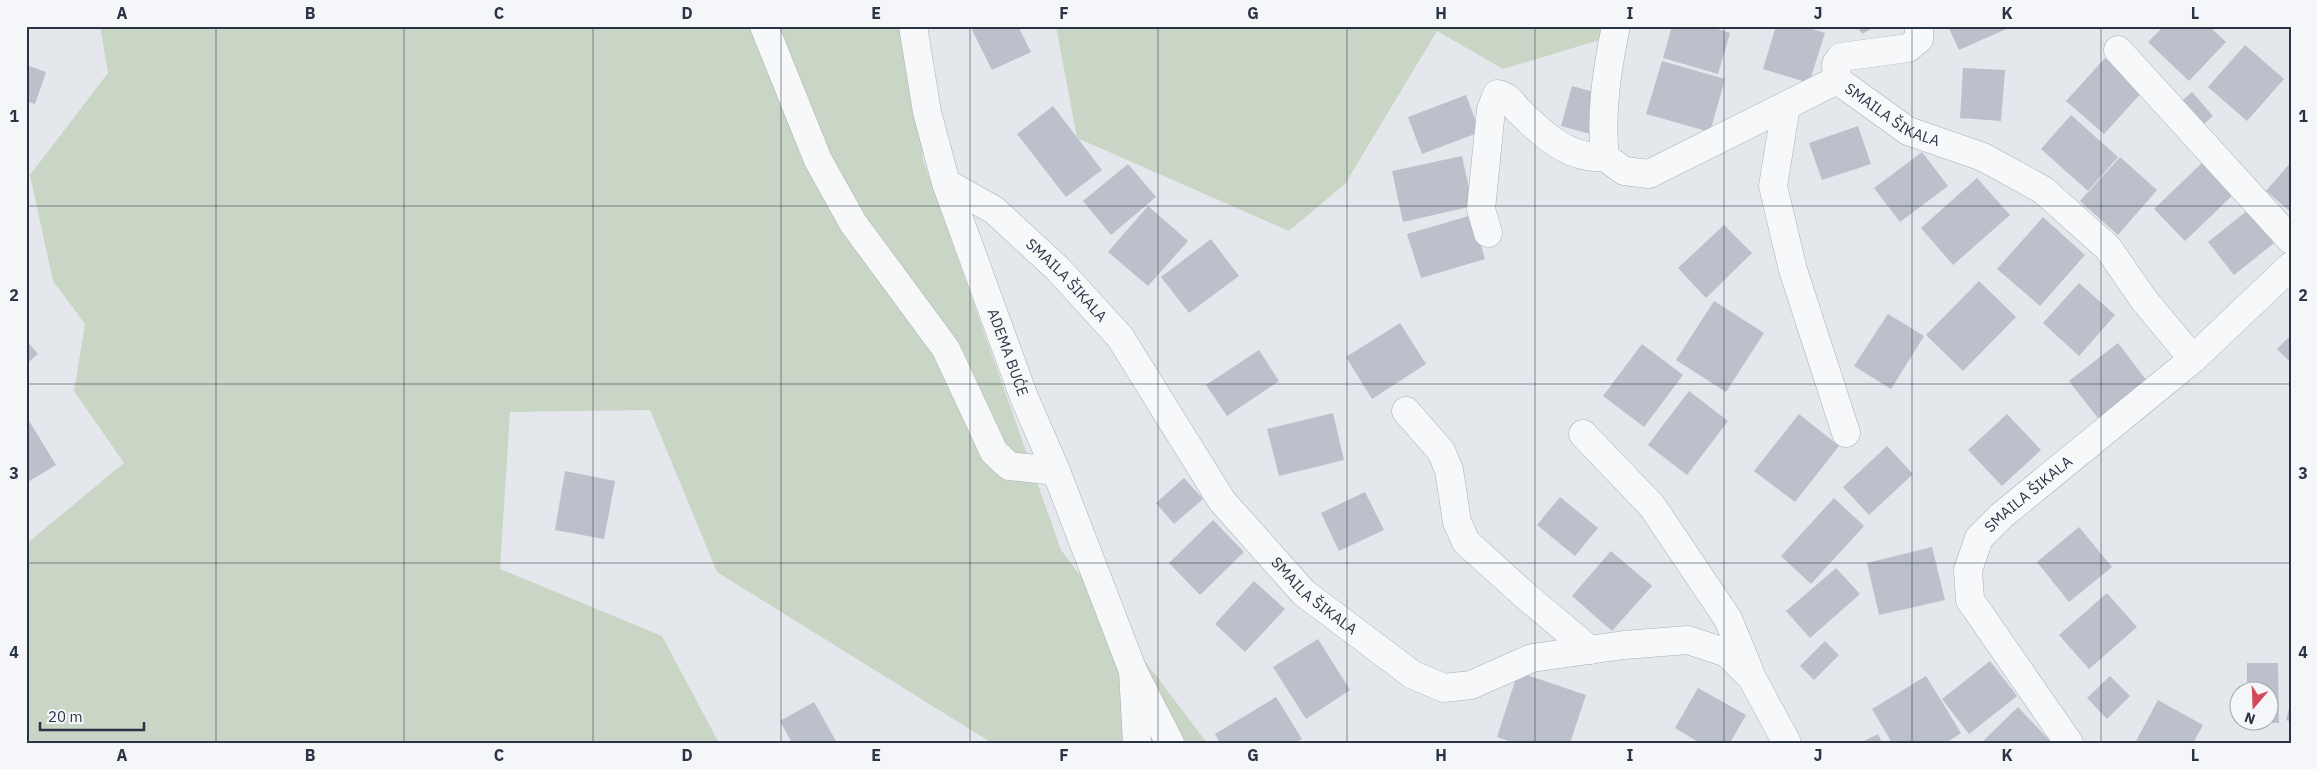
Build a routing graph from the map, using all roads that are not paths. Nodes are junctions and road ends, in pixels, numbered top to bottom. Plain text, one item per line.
1 (764, 26) edge
2 (913, 26) edge
3 (1616, 26) edge
4 (1919, 26) edge
5 (2118, 50) dead end
6 (1837, 80) junction
7 (1786, 106) junction
8 (1605, 157) junction
9 (946, 182) junction
10 (1488, 233) dead end
11 (2291, 240) edge
12 (2291, 266) edge
13 (2193, 359) junction
14 (1406, 411) dead end
15 (1846, 433) dead end
16 (1583, 434) dead end
17 (1056, 471) junction
18 (1590, 650) junction
19 (1133, 670) junction
20 (1752, 678) junction
21 (1137, 743) edge
22 (1170, 743) edge
23 (1787, 743) edge
24 (2069, 743) edge

1 - 17 street
2 - 9 street, ADEMA BUĆE
3 - 8 street
4 - 6 street, SMAILA ŠIKALA
5 - 11 street
6 - 7 street, SMAILA ŠIKALA
6 - 13 street, SMAILA ŠIKALA
7 - 8 street, SMAILA ŠIKALA
7 - 15 street
8 - 10 street
9 - 17 street, ADEMA BUĆE
9 - 18 street, SMAILA ŠIKALA
12 - 13 street, SMAILA ŠIKALA
13 - 24 street, SMAILA ŠIKALA
14 - 18 street
16 - 20 street
17 - 19 street, ADEMA BUĆE
18 - 20 street, SMAILA ŠIKALA
19 - 21 street, ADEMA BUĆE
19 - 22 street, ADEMA BUĆE
20 - 23 street, SMAILA ŠIKALA

